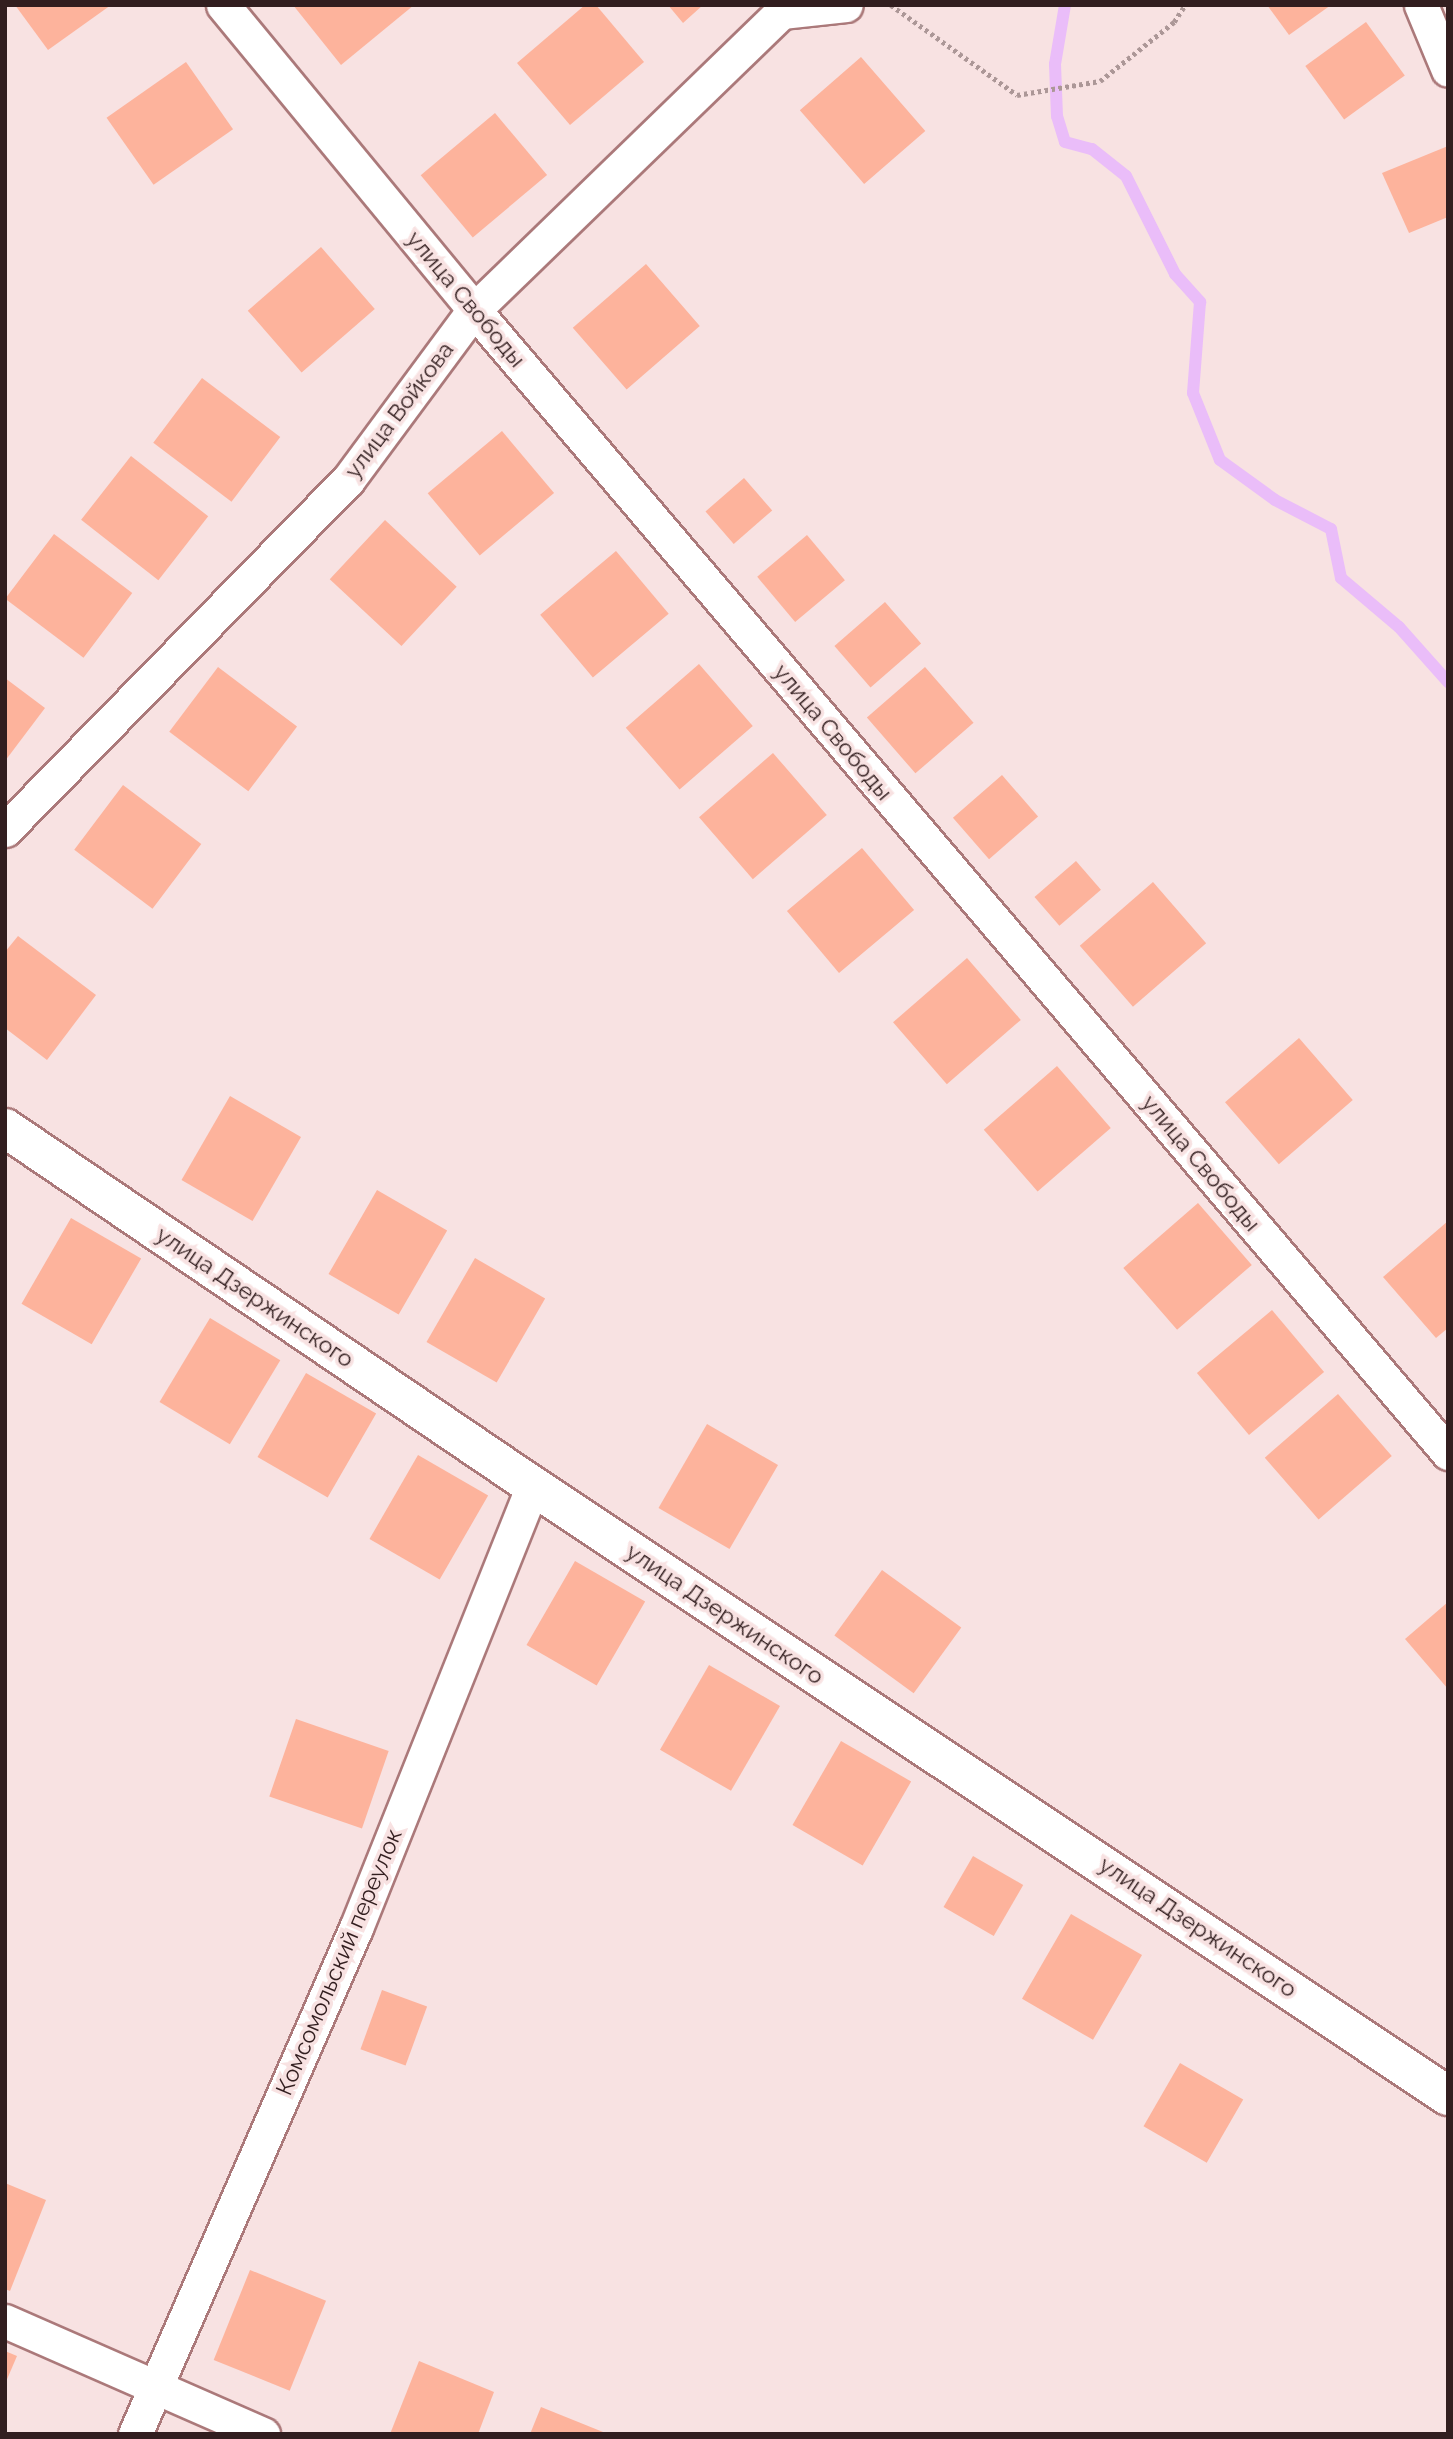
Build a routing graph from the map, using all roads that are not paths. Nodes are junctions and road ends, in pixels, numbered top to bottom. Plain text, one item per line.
1 (223, 5) edge
2 (846, 5) edge
3 (1421, 5) edge
4 (1448, 70) edge
5 (474, 310) junction
6 (5, 830) edge
7 (5, 1128) edge
8 (1448, 1453) edge
9 (533, 1486) junction
10 (1448, 2095) edge
11 (5, 2321) edge
12 (152, 2388) junction
13 (135, 2434) edge
14 (262, 2434) edge

1 - 5 street, улица Свободы
2 - 5 street, улица Войкова
3 - 4 street
5 - 6 street, улица Войкова
5 - 8 street, улица Свободы
7 - 9 street, улица Дзержинского
9 - 10 street, улица Дзержинского
9 - 12 street, Комсомольский переулок
11 - 12 street
12 - 13 street, Комсомольский переулок
12 - 14 street

